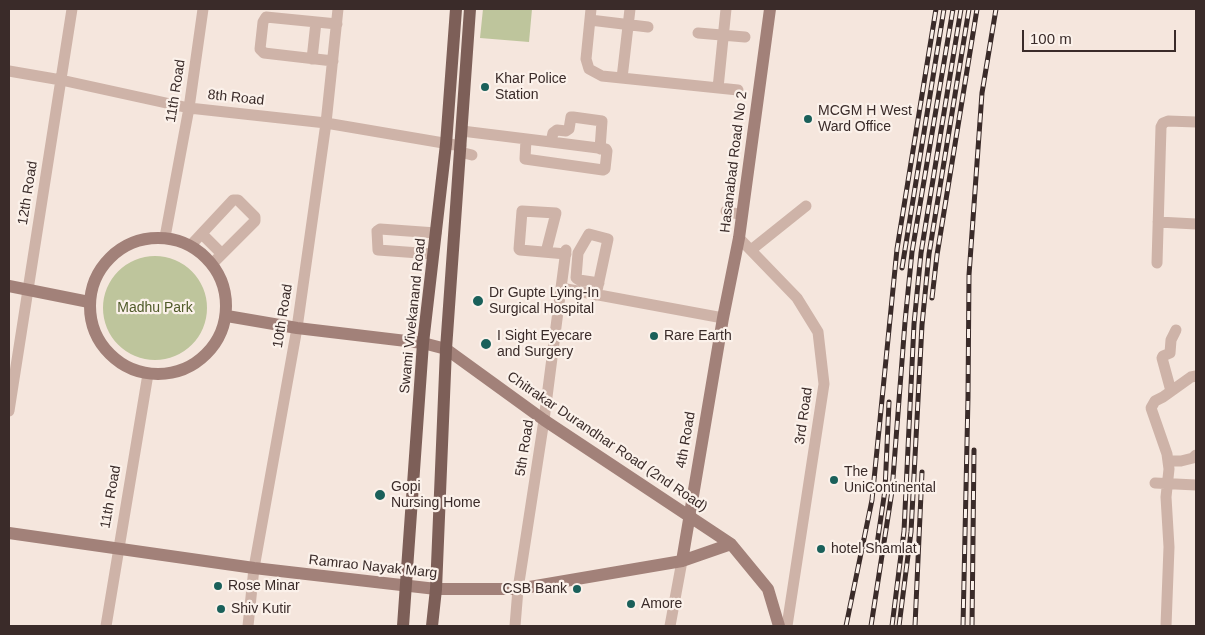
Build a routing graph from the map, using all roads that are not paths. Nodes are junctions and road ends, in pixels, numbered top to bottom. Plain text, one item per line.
1 (72, 9) edge
2 (203, 9) edge
3 (338, 9) edge
4 (456, 9) edge
5 (470, 9) edge
6 (630, 9) edge
7 (726, 9) edge
8 (770, 9) edge
9 (590, 14) edge
10 (316, 22) junction
11 (337, 24) junction
12 (628, 25) junction
13 (648, 27) dead end
14 (698, 33) dead end
15 (723, 35) junction
16 (745, 37) dead end
17 (312, 59) junction
18 (333, 61) junction
19 (9, 71) edge
20 (622, 78) junction
21 (61, 80) junction
22 (718, 88) junction
23 (738, 90) dead end
24 (189, 108) junction
25 (1196, 122) edge
26 (326, 123) junction
27 (462, 131) junction
28 (526, 139) junction
29 (551, 142) junction
30 (446, 144) junction
31 (567, 144) junction
32 (600, 149) junction
33 (464, 151) junction
34 (564, 165) junction
35 (441, 186) junction
36 (458, 187) junction
37 (806, 206) dead end
38 (726, 211) dead end
39 (742, 215) junction
40 (1158, 222) junction
41 (1196, 224) edge
42 (436, 233) junction
43 (202, 234) junction
44 (165, 237) junction
45 (739, 238) junction
46 (191, 246) junction
47 (751, 250) junction
48 (546, 252) dead end
49 (222, 254) junction
50 (433, 254) junction
51 (566, 254) junction
52 (577, 261) junction
53 (213, 263) junction
54 (1157, 264) dead end
55 (9, 286) edge
56 (561, 288) junction
57 (28, 289) junction
58 (597, 289) junction
59 (89, 302) junction
60 (227, 316) junction
61 (723, 318) junction
62 (297, 328) junction
63 (1176, 330) dead end
64 (423, 343) junction
65 (446, 349) junction
66 (148, 374) junction
67 (1196, 376) edge
68 (1171, 391) junction
69 (9, 412) edge
70 (544, 420) junction
71 (1196, 454) edge
72 (1168, 461) junction
73 (1155, 483) dead end
74 (1167, 484) junction
75 (1196, 485) edge
76 (688, 514) junction
77 (9, 533) edge
78 (731, 544) junction
79 (118, 548) junction
80 (682, 561) junction
81 (254, 568) junction
82 (406, 587) junction
83 (436, 589) junction
84 (518, 589) junction
85 (106, 626) edge
86 (248, 626) edge
87 (403, 626) edge
88 (432, 626) edge
89 (516, 626) edge
90 (670, 626) edge
91 (778, 626) edge
92 (787, 626) edge
93 (1166, 626) edge

1 - 21 street, 12th Road
2 - 24 street, 11th Road
3 - 11 street, 10th Road
4 - 30 main road, Swami Vivekanand Road
5 - 27 main road
6 - 12 street
7 - 15 street
8 - 39 street, Hasanabad Road No 2
9 - 12 street
9 - 20 street
10 - 11 street
10 - 17 street
10 - 17 street
11 - 18 street, 10th Road
12 - 13 street
12 - 20 street
14 - 15 street
15 - 16 street
15 - 22 street
17 - 18 street
18 - 26 street, 10th Road
19 - 21 street, 8th Road
20 - 22 street
21 - 24 street, 8th Road
21 - 57 street, 12th Road
22 - 23 street
24 - 26 street, 8th Road
24 - 44 street, 11th Road
25 - 40 street
26 - 30 street, 8th Road
26 - 62 street, 10th Road
27 - 28 street
27 - 33 main road
28 - 29 street
28 - 34 street
29 - 31 street
29 - 32 street
30 - 33 street, 8th Road
30 - 35 main road, Swami Vivekanand Road
31 - 32 street
31 - 34 street
32 - 34 street
33 - 36 main road
35 - 36 main road
35 - 42 main road, Swami Vivekanand Road
36 - 65 main road
37 - 47 street
38 - 39 street
39 - 45 street, Hasanabad Road No 2
40 - 41 street
40 - 54 street
42 - 50 main road, Swami Vivekanand Road
42 - 50 street
43 - 46 street
43 - 49 street
43 - 49 street
44 - 46 street
44 - 59 street
45 - 47 street, 3rd Road
45 - 61 street, Hasanabad Road No 2
46 - 53 street
47 - 92 street, 3rd Road
48 - 51 street
49 - 53 street
50 - 64 main road, Swami Vivekanand Road
51 - 52 street
51 - 56 street, 5th Road
52 - 58 street
52 - 58 street
53 - 60 street
55 - 57 street
56 - 58 street
56 - 70 street, 5th Road
57 - 59 street
57 - 69 street, 12th Road
58 - 61 street
59 - 66 street
60 - 62 street, Chitrakar Durandhar Road (2nd Road)
60 - 66 street
61 - 76 street, 4th Road
62 - 64 street, Chitrakar Durandhar Road (2nd Road)
62 - 81 street, 10th Road
63 - 68 street
64 - 65 street, Chitrakar Durandhar Road (2nd Road)
64 - 82 main road, Swami Vivekanand Road
65 - 70 street, Chitrakar Durandhar Road (2nd Road)
65 - 83 main road
66 - 79 street, 11th Road
67 - 68 street
68 - 72 street
70 - 76 street, Chitrakar Durandhar Road (2nd Road)
70 - 84 street, 5th Road
71 - 72 street
72 - 74 street
73 - 74 street
74 - 75 street
74 - 93 street
76 - 78 street, Chitrakar Durandhar Road (2nd Road)
76 - 80 street, 4th Road
77 - 79 street, Ramrao Nayak Marg
78 - 80 street, Ramrao Nayak Marg
78 - 91 street, Chitrakar Durandhar Road (2nd Road)
79 - 81 street, Ramrao Nayak Marg
79 - 85 street, 11th Road
80 - 84 street, Ramrao Nayak Marg
80 - 90 street, 4th Road
81 - 82 street, Ramrao Nayak Marg
81 - 86 street, 10th Road
82 - 83 street, Ramrao Nayak Marg
82 - 87 main road, Swami Vivekanand Road
83 - 84 street, Ramrao Nayak Marg
83 - 88 main road
84 - 89 street, 5th Road

